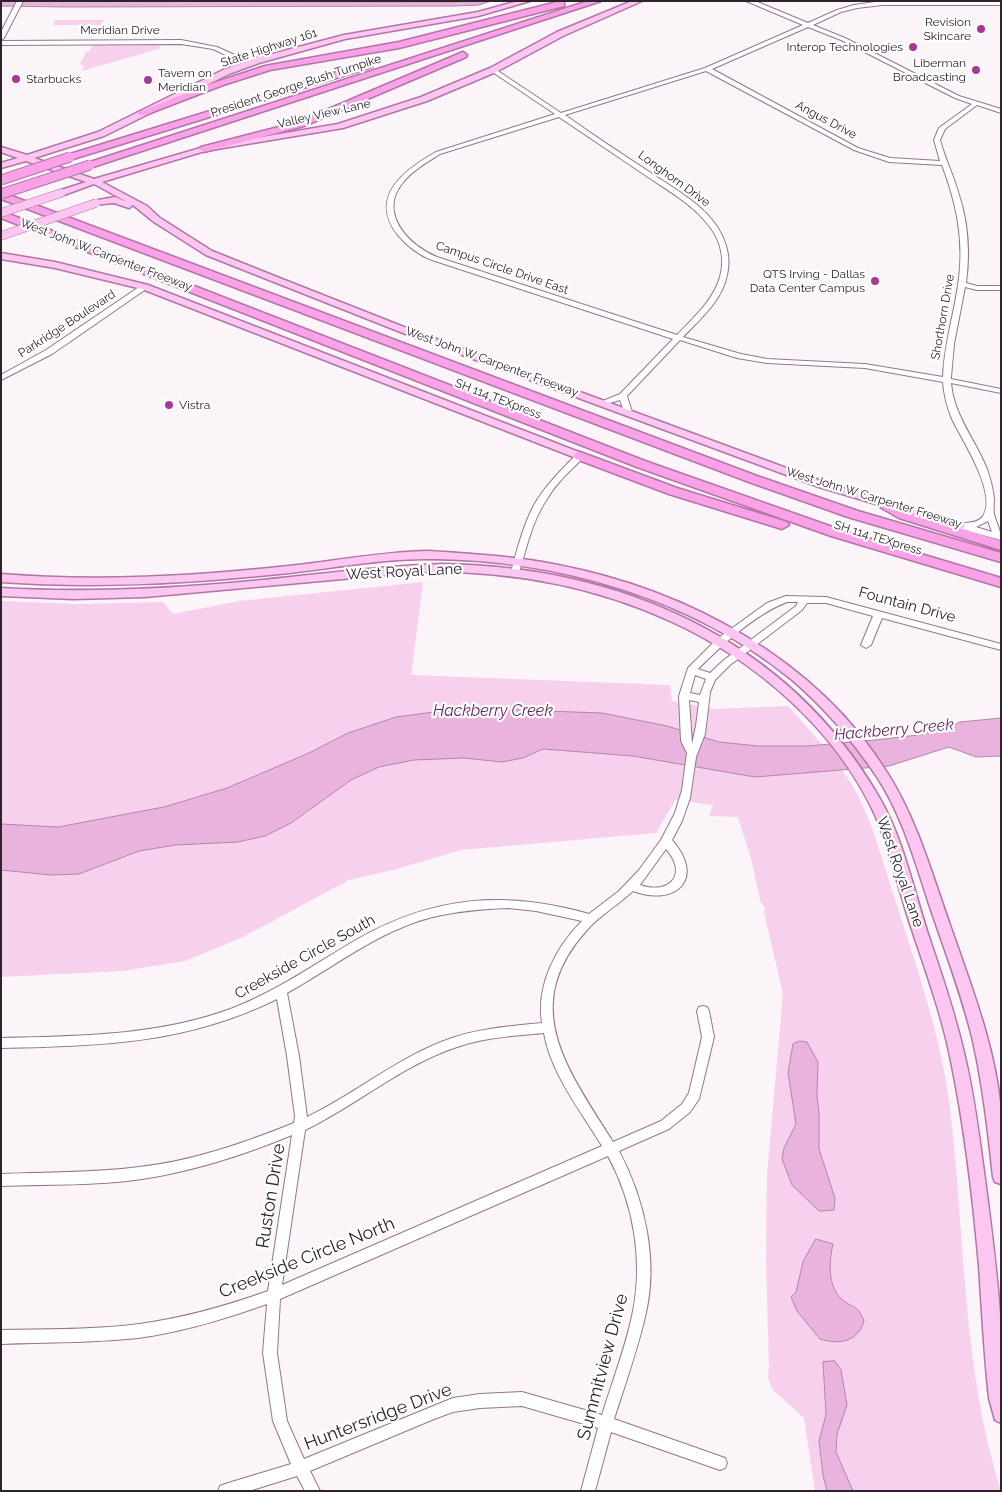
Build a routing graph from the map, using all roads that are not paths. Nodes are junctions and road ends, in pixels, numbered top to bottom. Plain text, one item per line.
1 (20, 1) edge
2 (527, 1) edge
3 (639, 1) edge
4 (749, 1) edge
5 (595, 2) edge
6 (565, 3) edge
7 (1001, 3) edge
8 (808, 24) junction
9 (1, 38) edge
10 (1, 43) edge
11 (236, 58) junction
12 (262, 60) junction
13 (707, 69) junction
14 (231, 70) junction
15 (493, 70) junction
16 (975, 104) junction
17 (1001, 111) edge
18 (142, 113) junction
19 (560, 115) junction
20 (76, 143) junction
21 (1, 149) edge
22 (204, 149) junction
23 (1, 158) edge
24 (27, 158) junction
25 (944, 163) junction
26 (1, 166) edge
27 (135, 168) junction
28 (1, 180) edge
29 (94, 182) junction
30 (1, 194) edge
31 (131, 199) junction
32 (1, 200) edge
33 (1, 206) edge
34 (1, 213) edge
35 (157, 220) junction
36 (1, 236) edge
37 (1, 250) edge
38 (1, 256) edge
39 (54, 265) junction
40 (183, 265) junction
41 (963, 284) junction
42 (144, 287) junction
43 (1001, 288) edge
44 (677, 338) junction
45 (340, 339) junction
46 (1, 378) edge
47 (946, 380) junction
48 (1001, 391) edge
49 (623, 396) junction
50 (602, 403) junction
51 (489, 405) junction
52 (628, 412) junction
53 (580, 456) junction
54 (885, 504) junction
55 (989, 513) junction
56 (960, 526) junction
57 (1000, 540) edge
58 (1001, 558) edge
59 (517, 567) junction
60 (960, 571) junction
61 (1001, 574) edge
62 (1, 578) edge
63 (1001, 583) edge
64 (1, 592) edge
65 (804, 599) junction
66 (879, 613) junction
67 (731, 633) junction
68 (720, 641) junction
69 (751, 644) junction
70 (866, 645) dead end
71 (1001, 647) edge
72 (738, 653) junction
73 (691, 670) junction
74 (712, 677) junction
75 (685, 699) junction
76 (704, 702) junction
77 (692, 753) junction
78 (666, 841) junction
79 (925, 873) junction
80 (902, 874) junction
81 (632, 886) junction
82 (592, 919) junction
83 (282, 990) junction
84 (703, 1011) dead end
85 (548, 1027) junction
86 (1, 1042) edge
87 (300, 1126) junction
88 (609, 1148) junction
89 (1001, 1177) edge
90 (1, 1180) edge
91 (274, 1295) junction
92 (1, 1337) edge
93 (1001, 1414) edge
94 (606, 1423) junction
95 (720, 1463) dead end
96 (300, 1468) junction
97 (225, 1491) edge
98 (313, 1491) edge
99 (588, 1491) edge

1 - 9 street
2 - 12 main road, State Highway 161
3 - 15 main road, Valley View Lane
4 - 8 street
5 - 22 highway
5 - 30 highway, President George Bush Turnpike, bridge
6 - 18 highway
6 - 28 highway, President George Bush Turnpike, bridge
7 - 8 street, Campus Circle Drive East
8 - 13 street, Campus Circle Drive East
8 - 16 street
10 - 11 street, Meridian Drive
11 - 12 street, Meridian Drive
11 - 14 street
12 - 14 main road, State Highway 161
13 - 19 street, Campus Circle Drive East
13 - 25 street, Angus Drive
14 - 18 main road, State Highway 161
15 - 19 street, Longhorn Drive
15 - 22 main road, Valley View Lane
16 - 17 street
16 - 25 street, Shorthorn Drive
18 - 20 main road, State Highway 161
19 - 44 street, Longhorn Drive
19 - 44 street, Campus Circle Drive East
20 - 24 main road, State Highway 161
20 - 27 main road
21 - 23 main road
21 - 24 main road, West John W Carpenter Freeway
22 - 27 main road, Valley View Lane
24 - 26 main road, State Highway 161
24 - 29 main road, West John W Carpenter Freeway
25 - 41 street, Shorthorn Drive
27 - 29 main road, Valley View Lane
27 - 31 main road
29 - 31 main road, West John W Carpenter Freeway
29 - 34 main road, Valley View Lane, bridge
30 - 40 highway, West John W Carpenter Freeway
31 - 35 main road, West John W Carpenter Freeway
32 - 40 highway
33 - 45 highway, SH 114 TEXpress
34 - 51 highway, West John W Carpenter Freeway
35 - 36 main road, bridge
35 - 50 main road, West John W Carpenter Freeway
37 - 39 main road
38 - 39 main road, West John W Carpenter Freeway
39 - 42 main road, West John W Carpenter Freeway
40 - 58 highway, West John W Carpenter Freeway
41 - 43 street
41 - 47 street, Shorthorn Drive
42 - 46 street, Parkridge Boulevard
42 - 53 main road, West John W Carpenter Freeway
44 - 47 street, Campus Circle Drive East
44 - 49 street, Longhorn Drive
45 - 51 highway
45 - 61 highway, SH 114 TEXpress
47 - 48 street, Campus Circle Drive East
47 - 55 street, Shorthorn Drive
49 - 50 street, Longhorn Drive
49 - 52 street
50 - 52 main road, West John W Carpenter Freeway
51 - 60 highway, West John W Carpenter Freeway
52 - 54 main road, West John W Carpenter Freeway
53 - 59 street
53 - 60 highway
54 - 56 main road, West John W Carpenter Freeway
54 - 57 highway
55 - 56 street
55 - 57 street
56 - 57 street, West John W Carpenter Freeway
59 - 62 main road, West Royal Lane
59 - 64 main road, West Royal Lane
59 - 67 main road, West Royal Lane
59 - 68 main road, West Royal Lane
60 - 63 highway, West John W Carpenter Freeway
65 - 66 street, Fountain Drive
65 - 67 street, Fountain Drive
65 - 69 street
66 - 70 street
66 - 71 street, Fountain Drive
67 - 68 street, Fountain Drive
67 - 69 main road, West Royal Lane
68 - 72 main road, West Royal Lane
68 - 73 street, Summitview Drive
69 - 72 street, Summitview Drive
69 - 79 main road, West Royal Lane
72 - 74 street, Summitview Drive
72 - 80 main road, West Royal Lane
73 - 74 street
73 - 75 street, Summitview Drive
74 - 76 street, Summitview Drive
75 - 76 street
75 - 77 street, Summitview Drive
76 - 77 street, Summitview Drive
77 - 78 street, Summitview Drive
78 - 81 street, Summitview Drive
78 - 81 street
79 - 80 main road
79 - 89 main road, West Royal Lane
80 - 93 main road, West Royal Lane
81 - 82 street, Summitview Drive
82 - 83 street, Creekside Circle South
82 - 85 street, Summitview Drive
83 - 86 street, Creekside Circle South
83 - 87 street, Ruston Drive
84 - 88 street, Creekside Circle North
85 - 87 street
85 - 88 street, Summitview Drive
87 - 90 street
87 - 91 street, Ruston Drive
88 - 91 street, Creekside Circle North
88 - 94 street, Summitview Drive
91 - 92 street, Creekside Circle North
91 - 96 street, Ruston Drive
94 - 95 street, Huntersridge Drive
94 - 96 street, Huntersridge Drive
94 - 99 street, Summitview Drive
96 - 97 street, Huntersridge Drive
96 - 98 street, Ruston Drive

